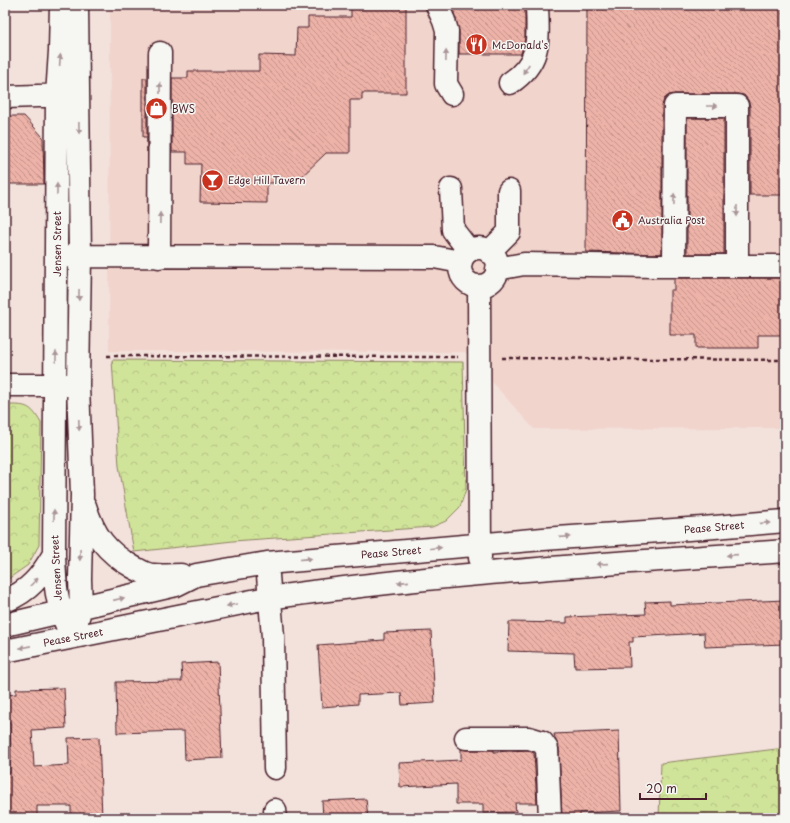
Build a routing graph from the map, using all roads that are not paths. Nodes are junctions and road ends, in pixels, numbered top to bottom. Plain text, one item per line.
1 (61, 5) edge
2 (77, 5) edge
3 (433, 5) edge
4 (437, 5) edge
5 (537, 5) edge
6 (160, 53) dead end
7 (510, 83) dead end
8 (78, 95) junction
9 (57, 96) junction
10 (5, 97) edge
11 (451, 189) dead end
12 (509, 191) dead end
13 (57, 256) junction
14 (80, 256) junction
15 (159, 257) junction
16 (479, 258) junction
17 (737, 265) junction
18 (674, 266) junction
19 (785, 266) edge
20 (479, 286) junction
21 (55, 384) junction
22 (5, 385) edge
23 (78, 385) junction
24 (82, 495) junction
25 (785, 521) edge
26 (480, 544) junction
27 (785, 551) edge
28 (54, 554) junction
29 (268, 563) junction
30 (480, 573) junction
31 (196, 575) junction
32 (270, 598) junction
33 (5, 601) edge
34 (71, 610) junction
35 (5, 625) edge
36 (73, 638) junction
37 (5, 651) edge
38 (466, 738) dead end
39 (275, 768) dead end
40 (550, 818) edge

9 -> 1 street, Jensen Street
2 - 8 street, Jensen Street
3 -> 4 street
5 -> 7 street
15 -> 6 street
8 - 9 street
8 -> 14 street, Jensen Street
9 - 10 street
13 -> 9 street, Jensen Street
11 - 16 street
12 - 16 street
13 - 14 street
21 -> 13 street, Jensen Street
14 - 15 street
14 -> 23 street, Jensen Street
15 - 16 street
16 - 18 street
16 - 20 street
16 - 20 street
17 - 18 street
18 -> 17 street
17 - 19 street
20 - 26 street
21 - 22 street
21 - 23 street
28 -> 21 street, Jensen Street
23 -> 24 street, Jensen Street
24 - 31 street
24 -> 34 street, Jensen Street
26 -> 25 street, Pease Street
29 -> 26 street, Pease Street
26 - 30 street
27 -> 30 street, Pease Street
33 -> 28 street
28 - 34 street, Jensen Street
29 - 31 street, Pease Street
29 - 32 street
30 -> 32 street, Pease Street
34 -> 31 street, Pease Street
32 -> 36 street, Pease Street
32 - 39 street
34 - 35 street, Pease Street
34 - 36 street, Jensen Street
36 -> 37 street, Pease Street
38 - 40 street

